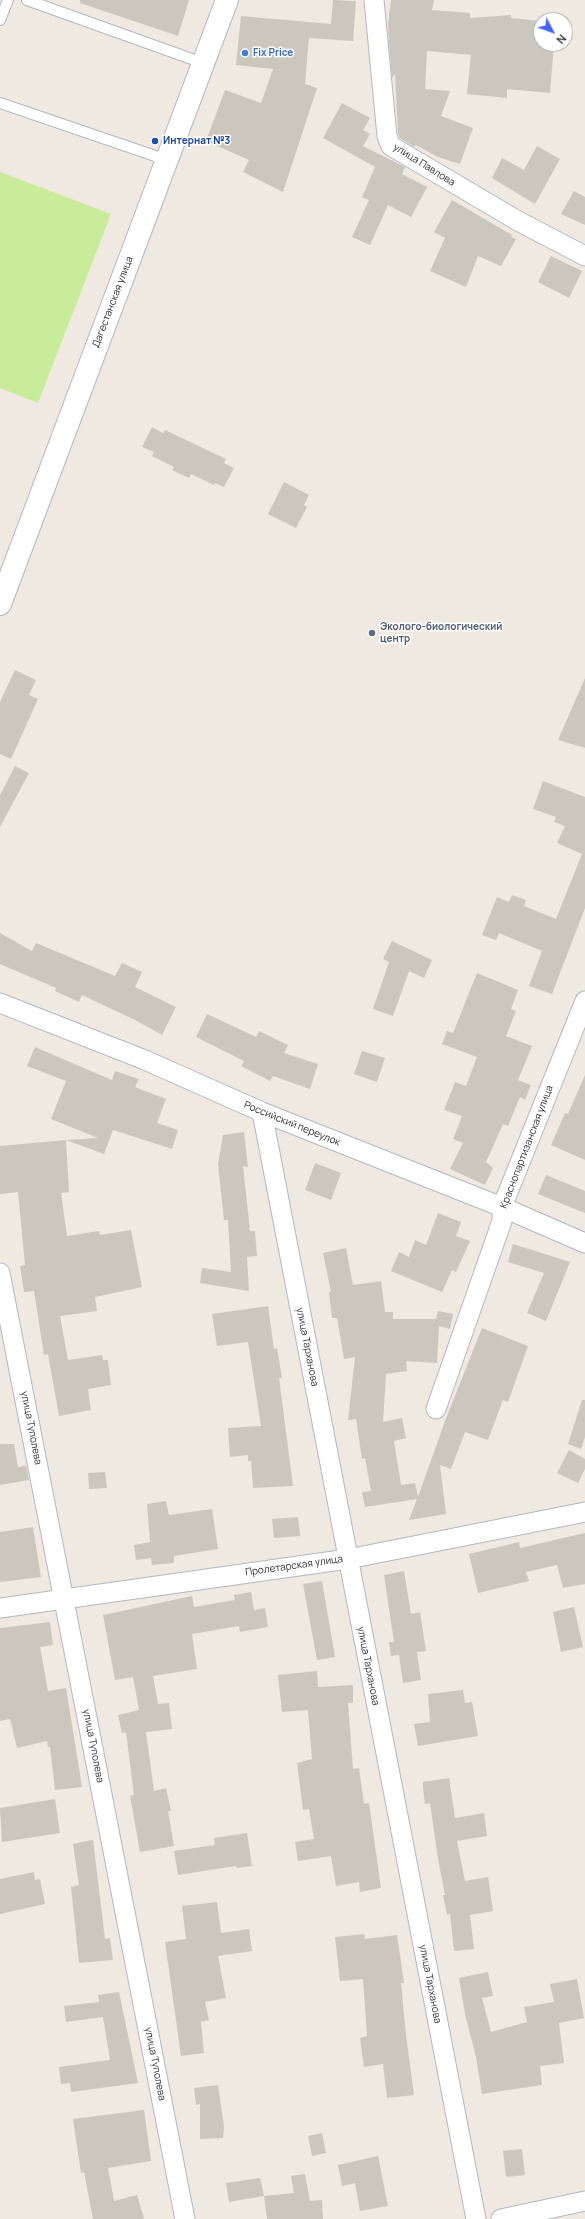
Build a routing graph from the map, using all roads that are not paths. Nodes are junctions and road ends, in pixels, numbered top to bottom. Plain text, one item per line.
1 (8, 0) edge
2 (27, 0) edge
3 (227, 0) edge
4 (374, 0) edge
5 (0, 20) edge
6 (203, 63) junction
7 (0, 103) edge
8 (167, 160) junction
9 (585, 256) edge
10 (0, 604) edge
11 (585, 1001) edge
12 (0, 1003) edge
13 (262, 1112) junction
14 (502, 1207) junction
15 (585, 1243) edge
16 (0, 1273) edge
17 (436, 1408) dead end
18 (585, 1512) edge
19 (348, 1559) junction
20 (65, 1598) junction
21 (0, 1608) edge
22 (585, 2201) edge
23 (185, 2219) edge
24 (476, 2219) edge
25 (501, 2219) edge

1 - 5 lane
2 - 6 lane
3 - 6 street, Дагестанская улица
4 - 9 street, улица Павлова
6 - 8 street, Дагестанская улица
7 - 8 lane
8 - 10 street, Дагестанская улица
11 - 14 street, Краснопартизанская улица
12 - 13 street, Российский переулок
13 - 14 street, Российский переулок
13 - 19 street, улица Тарханова
14 - 15 street, Российский переулок
14 - 17 street, Краснопартизанская улица
16 - 20 street, улица Туполева
18 - 19 street, Пролетарская улица
19 - 20 street, Пролетарская улица
19 - 24 street, улица Тарханова
20 - 21 street, Пролетарская улица
20 - 23 street, улица Туполева
22 - 25 street

